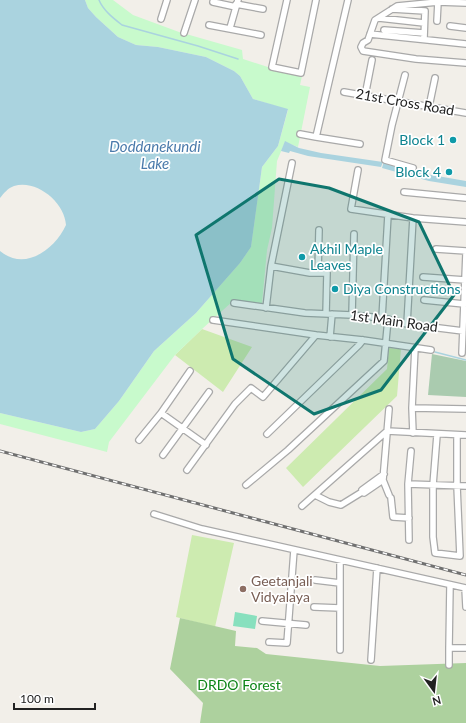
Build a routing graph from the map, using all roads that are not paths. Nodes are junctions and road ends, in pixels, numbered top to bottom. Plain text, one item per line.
1 (167, 0) edge
2 (195, 0) edge
3 (287, 0) edge
4 (316, 0) edge
5 (348, 0) edge
6 (213, 2) dead end
7 (438, 2) junction
8 (466, 3) edge
9 (237, 4) edge
10 (263, 9) dead end
11 (392, 9) junction
12 (379, 18) junction
13 (161, 19) dead end
14 (437, 21) dead end
15 (424, 22) junction
16 (209, 24) dead end
17 (450, 26) dead end
18 (230, 28) junction
19 (466, 28) edge
20 (384, 30) dead end
21 (371, 31) junction
22 (424, 33) junction
23 (184, 34) dead end
24 (261, 35) dead end
25 (424, 40) junction
26 (466, 44) edge
27 (372, 60) dead end
28 (466, 63) edge
29 (405, 75) dead end
30 (435, 78) dead end
31 (344, 92) dead end
32 (365, 96) junction
33 (398, 101) junction
34 (430, 108) junction
35 (466, 113) edge
36 (300, 134) dead end
37 (316, 137) junction
38 (360, 144) dead end
39 (292, 163) dead end
40 (412, 168) dead end
41 (358, 170) dead end
42 (404, 192) dead end
43 (466, 198) edge
44 (388, 214) junction
45 (413, 218) junction
46 (466, 222) edge
47 (319, 230) dead end
48 (354, 234) dead end
49 (436, 249) dead end
50 (466, 252) edge
51 (271, 266) junction
52 (318, 273) junction
53 (423, 277) dead end
54 (465, 280) junction
55 (424, 300) dead end
56 (234, 304) dead end
57 (464, 304) junction
58 (266, 308) junction
59 (329, 314) junction
60 (352, 315) junction
61 (385, 319) junction
62 (213, 320) dead end
63 (407, 324) junction
64 (463, 331) junction
65 (316, 335) junction
66 (330, 337) junction
67 (464, 338) edge
68 (363, 340) junction
69 (386, 344) junction
70 (415, 348) junction
71 (431, 350) dead end
72 (462, 353) dead end
73 (190, 371) dead end
74 (209, 392) dead end
75 (412, 408) junction
76 (389, 409) dead end
77 (466, 409) edge
78 (161, 413) junction
79 (184, 429) junction
80 (387, 432) junction
81 (413, 433) junction
82 (267, 434) dead end
83 (437, 435) junction
84 (457, 436) junction
85 (466, 436) edge
86 (139, 440) dead end
87 (206, 445) junction
88 (411, 451) dead end
89 (163, 456) dead end
90 (188, 470) dead end
91 (383, 477) junction
92 (408, 484) junction
93 (433, 485) junction
94 (246, 486) dead end
95 (457, 486) junction
96 (466, 486) edge
97 (315, 496) junction
98 (302, 506) dead end
99 (154, 514) dead end
100 (409, 518) junction
101 (409, 540) dead end
102 (294, 550) junction
103 (340, 560) junction
104 (377, 568) junction
105 (315, 580) dead end
106 (340, 583) junction
107 (450, 585) junction
108 (466, 588) edge
109 (314, 607) dead end
110 (466, 607) edge
111 (340, 608) junction
112 (262, 621) dead end
113 (288, 624) junction
114 (306, 625) dead end
115 (270, 642) dead end
116 (449, 648) junction
117 (466, 648) edge
118 (340, 650) dead end
119 (371, 660) dead end
120 (449, 665) dead end

1 - 13 street
2 - 23 street
3 - 4 street
5 - 37 street
6 - 9 street
7 - 8 street
7 - 11 street
7 - 14 street
9 - 10 street
9 - 18 street
11 - 12 street
11 - 15 street
12 - 15 street
12 - 21 street
15 - 22 street
16 - 18 street
17 - 19 street
18 - 24 street
20 - 22 street
21 - 25 street
21 - 28 street
22 - 25 street
25 - 26 street
27 - 32 street
29 - 33 street
30 - 34 street
31 - 32 street, 21st Cross Road
32 - 33 street, 21st Cross Road
33 - 34 street, 21st Cross Road
33 - 40 street
34 - 35 street, 21st Cross Road
36 - 37 street
37 - 38 street
39 - 51 street
41 - 44 street
42 - 43 street
44 - 45 street
44 - 61 street
45 - 46 street
45 - 63 street
47 - 52 street
48 - 60 street
49 - 50 street
50 - 54 street
51 - 52 street
51 - 58 street
52 - 59 street
53 - 54 street
54 - 57 street
55 - 57 street
56 - 58 street, 1st Main Road
57 - 64 street
58 - 59 street, 1st Main Road
59 - 60 street, 1st Main Road
59 - 66 street
60 - 61 street, 1st Main Road
61 - 63 street, 1st Main Road
61 - 69 street
62 - 65 street
63 - 64 street, 1st Main Road
64 - 67 street
65 - 66 street
65 - 87 street
66 - 68 street
67 - 72 street
68 - 69 street
68 - 82 street
69 - 70 street
69 - 94 street
70 - 71 street
70 - 75 street
73 - 78 street
74 - 79 street
75 - 77 street
75 - 81 street
76 - 80 street
78 - 79 street
78 - 86 street
79 - 87 street
79 - 89 street
80 - 81 street
80 - 91 street
80 - 97 street
81 - 83 street
83 - 84 street
83 - 93 street
84 - 85 street
84 - 95 street
87 - 90 street
88 - 92 street
91 - 97 street
91 - 100 street
92 - 93 street
92 - 100 street
93 - 95 street
93 - 95 street
95 - 96 street
97 - 98 street
99 - 102 street
100 - 101 street
102 - 103 street
102 - 113 street
103 - 104 street
103 - 106 street
104 - 107 street
104 - 119 street
105 - 106 street
106 - 111 street
107 - 108 street
107 - 116 street
108 - 110 street
109 - 111 street
111 - 118 street
112 - 113 street
113 - 114 street
113 - 115 street
116 - 117 street
116 - 120 street

